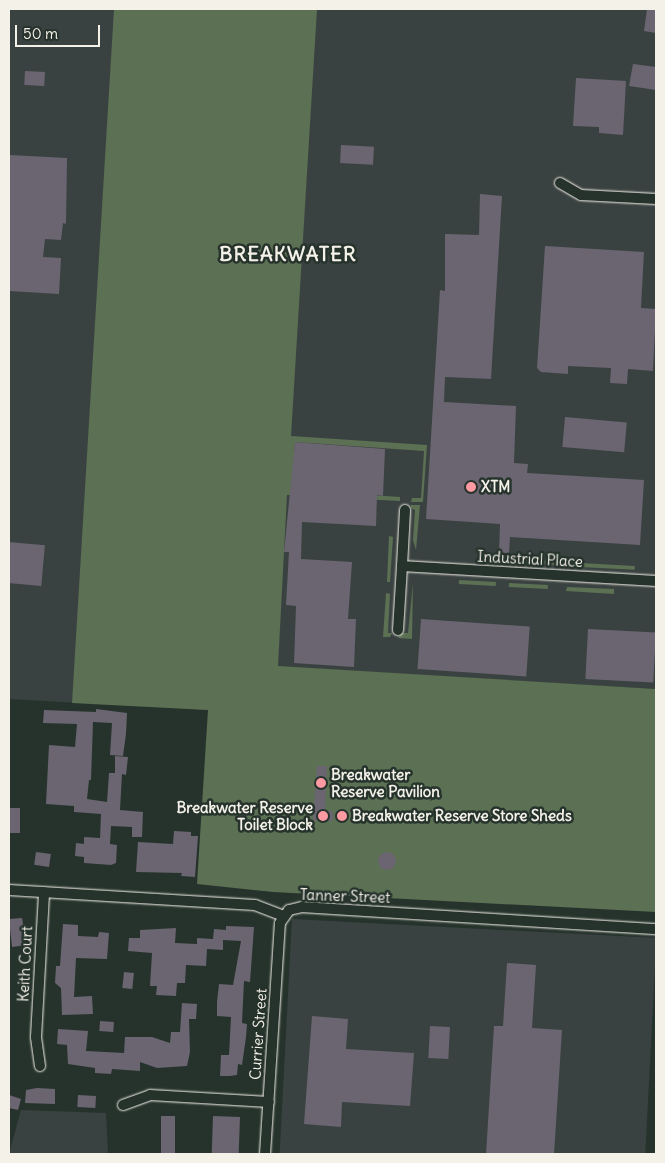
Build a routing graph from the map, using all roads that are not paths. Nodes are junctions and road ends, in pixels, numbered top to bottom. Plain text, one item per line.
1 (560, 184) dead end
2 (656, 199) edge
3 (405, 510) dead end
4 (402, 566) junction
5 (656, 582) edge
6 (398, 630) dead end
7 (9, 890) edge
8 (44, 892) junction
9 (283, 916) junction
10 (656, 929) edge
11 (40, 1066) dead end
12 (269, 1102) junction
13 (123, 1104) dead end
14 (266, 1154) edge

1 - 2 street
3 - 4 street
4 - 5 street, Industrial Place
4 - 6 street
7 - 8 street, Tanner Street
8 - 9 street, Tanner Street
8 - 11 street, Keith Court
9 - 10 street, Tanner Street
9 - 12 street, Currier Street
12 - 13 street
12 - 14 street, Currier Street

